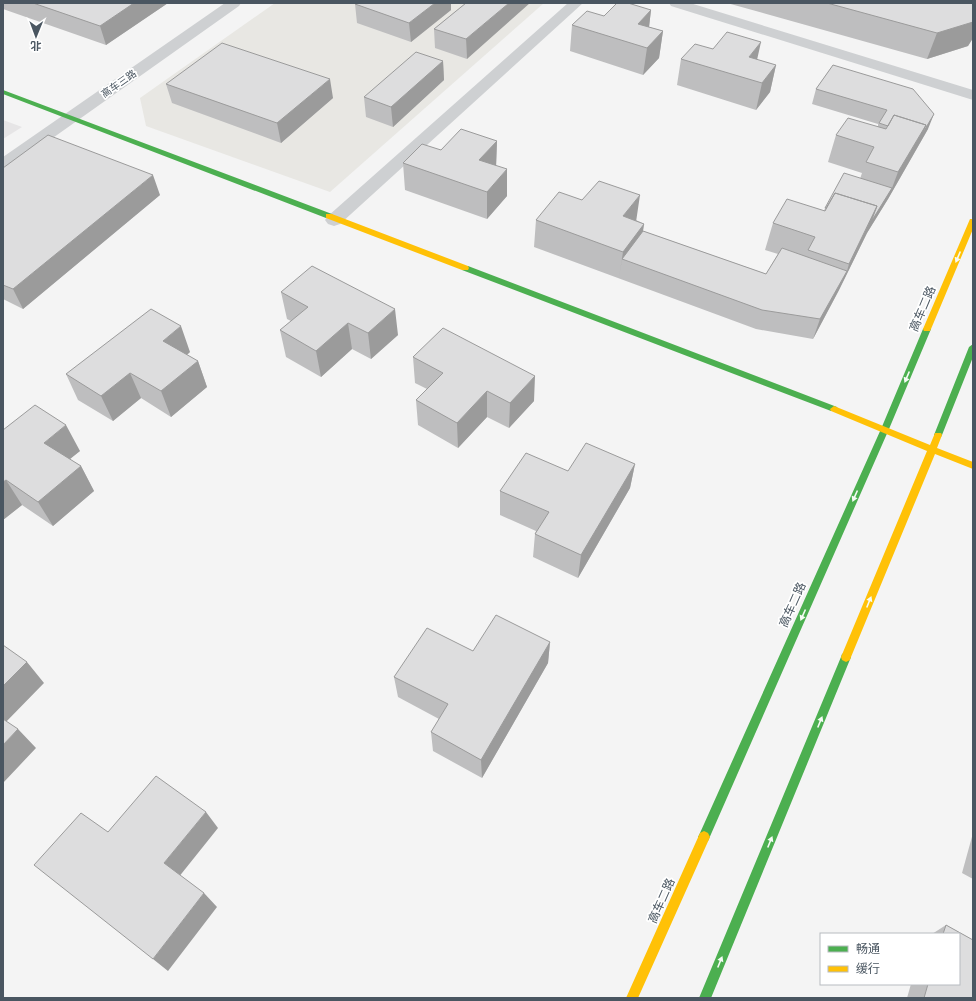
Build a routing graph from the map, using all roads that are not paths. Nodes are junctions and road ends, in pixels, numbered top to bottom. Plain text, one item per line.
1 (234, 3) edge
2 (576, 3) edge
3 (676, 3) edge
4 (3, 92) edge
5 (973, 94) edge
6 (70, 118) junction
7 (3, 165) edge
8 (334, 220) junction
9 (973, 221) edge
10 (973, 347) edge
11 (885, 429) junction
12 (932, 450) junction
13 (973, 466) edge
14 (632, 998) edge
15 (705, 998) edge

1 - 6 street, 高车三路
2 - 8 street
3 - 5 street
4 - 6 street
6 - 7 street, 高车三路
6 - 8 street
8 - 11 street
9 -> 11 street, 高车二路
10 - 12 street
11 - 12 street
11 -> 14 street, 高车二路
12 - 13 street
15 -> 12 street

